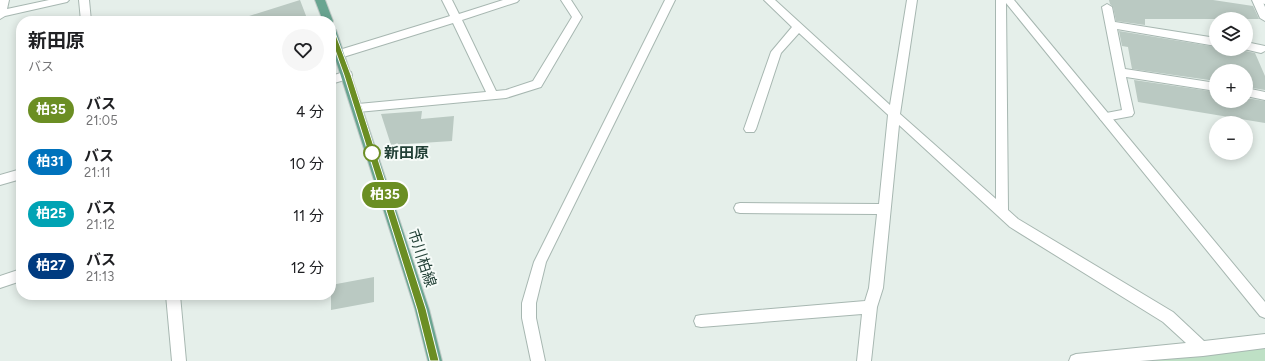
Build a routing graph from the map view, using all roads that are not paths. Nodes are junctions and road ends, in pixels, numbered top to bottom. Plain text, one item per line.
1 (4, 0) edge
2 (64, 0) edge
3 (84, 0) edge
4 (320, 0) edge
5 (447, 0) edge
6 (514, 0) edge
7 (566, 0) edge
8 (670, 0) edge
9 (769, 0) edge
10 (912, 0) edge
11 (1001, 0) edge
12 (1009, 0) edge
13 (1258, 0) edge
14 (1265, 1) edge
15 (1107, 7) dead end
16 (0, 15) edge
17 (86, 16) edge
18 (326, 16) edge
19 (455, 18) junction
20 (1265, 18) edge
21 (1111, 25) junction
22 (798, 27) junction
23 (1209, 41) edge
24 (336, 43) edge
25 (1253, 47) edge
26 (1261, 49) dead end
27 (340, 54) junction
28 (1120, 72) junction
29 (347, 75) junction
30 (336, 78) edge
31 (1209, 86) edge
32 (1253, 93) edge
33 (493, 95) junction
34 (1265, 96) edge
35 (358, 108) junction
36 (894, 115) junction
37 (1105, 117) junction
38 (750, 129) dead end
39 (16, 175) edge
40 (0, 180) edge
41 (740, 208) dead end
42 (883, 209) junction
43 (1002, 212) junction
44 (16, 277) edge
45 (0, 282) edge
46 (173, 300) edge
47 (870, 307) junction
48 (1265, 312) edge
49 (701, 321) dead end
50 (1265, 341) edge
51 (1203, 348) junction
52 (179, 361) edge
53 (435, 361) edge
54 (538, 361) edge
55 (864, 361) edge
56 (1076, 361) edge

1 - 16 street
2 - 16 street
3 - 17 street
4 - 18 main road
5 - 19 street
6 - 19 street
7 - 33 street
8 - 54 street
9 - 22 street
10 - 36 street
11 - 43 street
12 - 37 street
13 - 14 street
13 - 20 street
15 - 21 street
19 - 27 street
19 - 33 street
21 - 23 street
21 - 28 street
22 - 36 street
22 - 38 street
24 - 27 main road, 市川柏線
25 - 26 street
27 - 29 main road, 市川柏線
28 - 31 street
28 - 37 street
29 - 30 street
29 - 35 main road, 市川柏線
32 - 34 street
33 - 35 street
35 - 53 main road, 市川柏線
36 - 42 street
36 - 43 street
37 - 48 street
39 - 40 street
41 - 42 street
42 - 47 street
43 - 51 street
44 - 45 street
46 - 52 street
47 - 49 street
47 - 55 street
50 - 51 street
51 - 56 street

